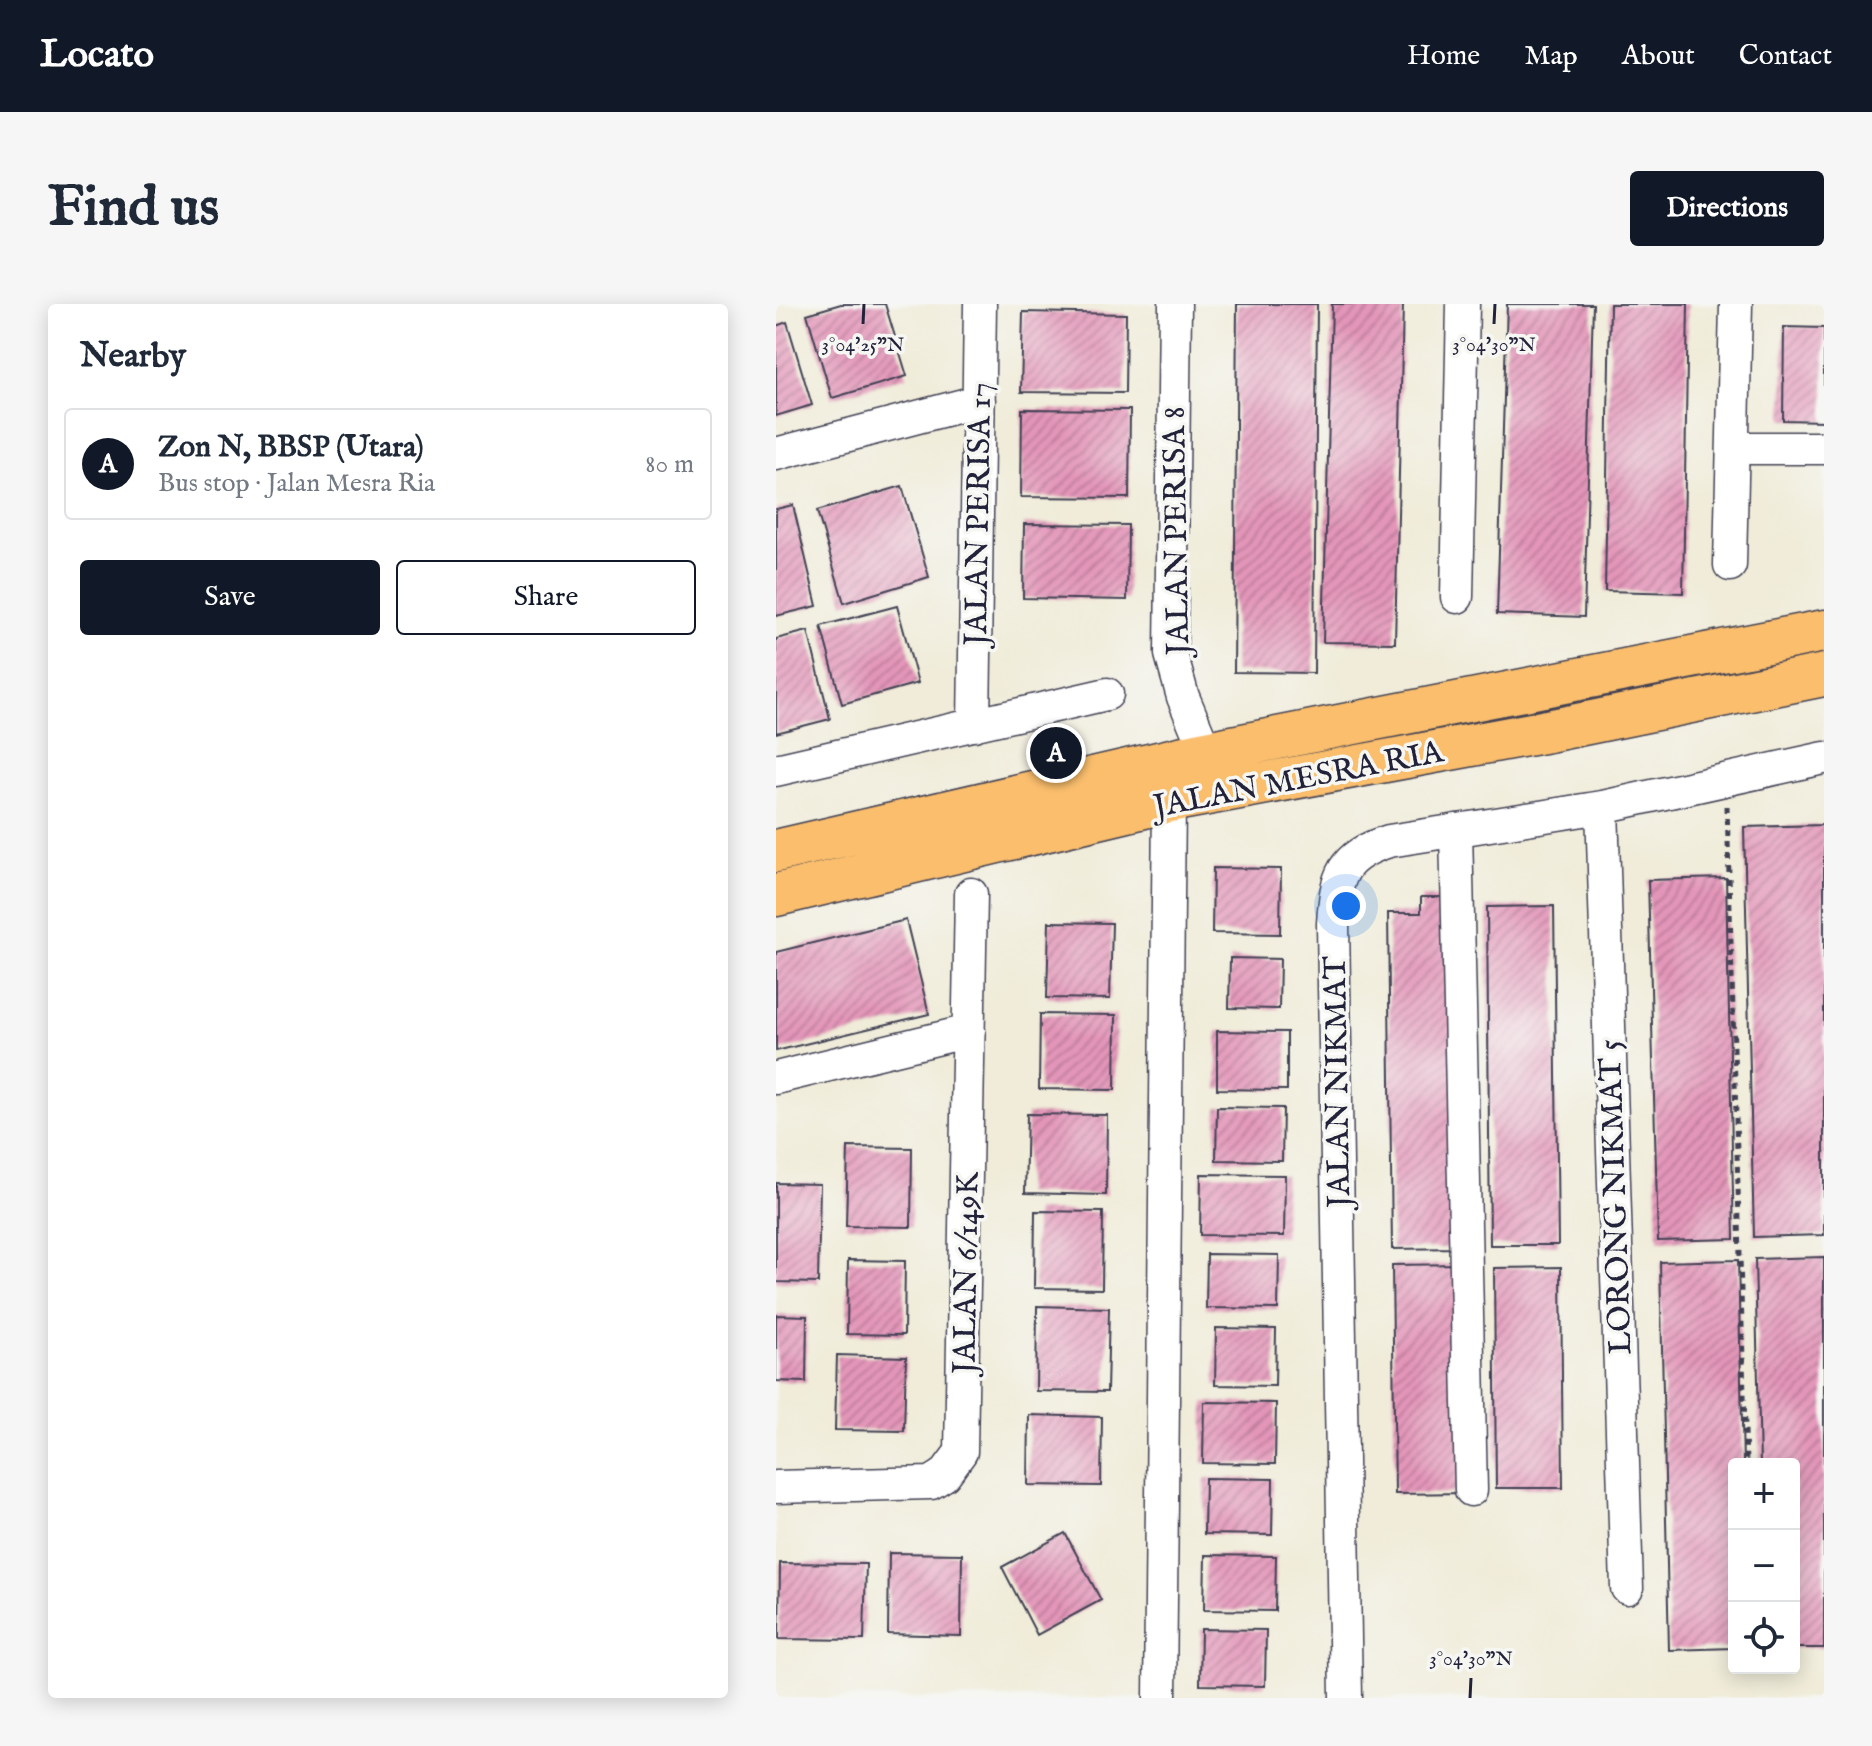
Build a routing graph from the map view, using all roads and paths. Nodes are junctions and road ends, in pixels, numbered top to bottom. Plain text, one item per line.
1 (980, 304) edge
2 (1175, 304) edge
3 (1463, 304) edge
4 (1736, 304) edge
5 (979, 401) junction
6 (1733, 448) junction
7 (1824, 448) edge
8 (776, 454) edge
9 (1730, 565) dead end
10 (1457, 597) dead end
11 (1824, 631) edge
12 (1824, 675) edge
13 (1107, 694) dead end
14 (974, 725) junction
15 (1206, 752) junction
16 (1824, 758) edge
17 (776, 770) edge
18 (1169, 801) junction
19 (1602, 807) junction
20 (1727, 810) dead end
21 (1456, 830) junction
22 (776, 851) edge
23 (971, 894) dead end
24 (776, 895) edge
25 (969, 1031) junction
26 (776, 1078) edge
27 (1746, 1458) edge
28 (776, 1487) edge
29 (1471, 1490) dead end
30 (1627, 1588) dead end
31 (1160, 1698) edge
32 (1346, 1698) edge

1 - 5 street, JALAN PERISA 17
2 - 15 street, JALAN PERISA 8
3 - 10 street
4 - 6 street
5 - 8 street
5 - 14 street, JALAN PERISA 17
6 - 7 street
6 - 9 street
11 - 15 main road, JALAN MESRA RIA
12 - 18 main road, JALAN MESRA RIA
13 - 14 street
14 - 17 street
15 - 22 main road, JALAN MESRA RIA
16 - 19 street, JALAN NIKMAT
18 - 24 main road, JALAN MESRA RIA
18 - 31 street
19 - 21 street, JALAN NIKMAT
19 - 30 street, LORONG NIKMAT 5
20 - 27 path
21 - 29 street
21 - 32 street, JALAN NIKMAT
23 - 25 street, JALAN 6/149K
25 - 26 street
25 - 28 street, JALAN 6/149K

